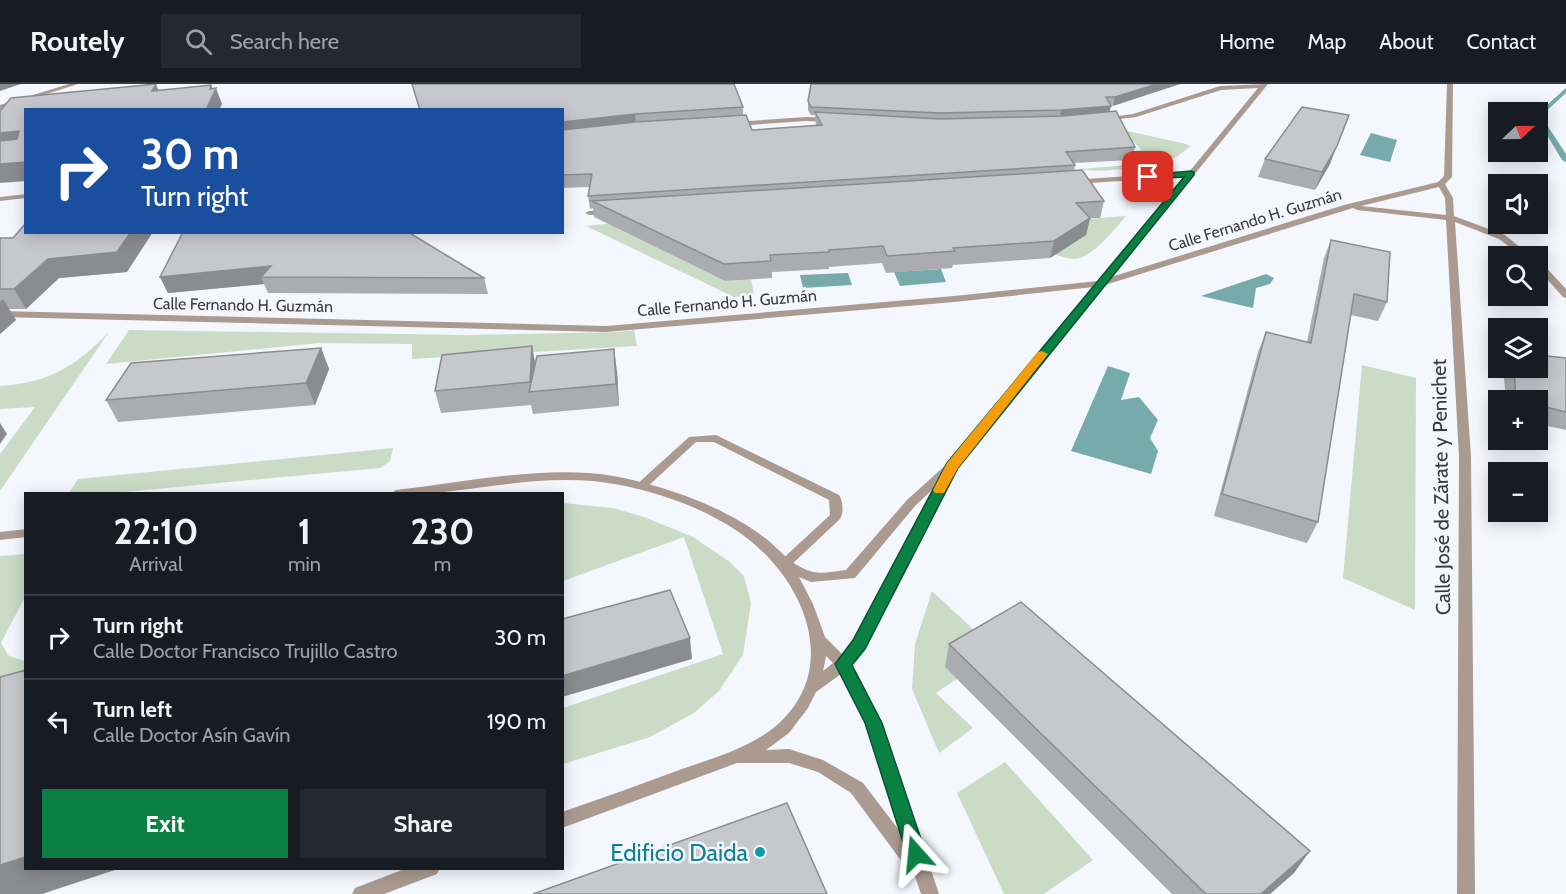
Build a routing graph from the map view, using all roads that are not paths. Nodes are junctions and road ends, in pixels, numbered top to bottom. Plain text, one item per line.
1 (75, 84) edge
2 (1450, 84) edge
3 (1264, 85) edge
4 (0, 107) edge
5 (1092, 120) edge
6 (840, 121) edge
7 (727, 124) edge
8 (1191, 174) junction
9 (1063, 183) edge
10 (1441, 184) junction
11 (24, 196) edge
12 (0, 199) edge
13 (1347, 207) junction
14 (625, 211) edge
15 (589, 213) edge
16 (1451, 218) junction
17 (1514, 246) edge
18 (1548, 275) edge
19 (1099, 284) junction
20 (1566, 295) edge
21 (0, 314) edge
22 (952, 466) junction
23 (640, 486) junction
24 (415, 492) edge
25 (24, 533) edge
26 (0, 536) edge
27 (784, 564) junction
28 (820, 641) junction
29 (843, 664) junction
30 (813, 687) junction
31 (736, 757) junction
32 (564, 819) edge
33 (426, 870) edge
34 (923, 876) junction
35 (361, 894) edge
36 (930, 894) edge
37 (1466, 894) edge

1 - 4 street
2 - 10 street
3 - 5 street
3 - 8 street
6 - 7 street
8 - 9 street
8 - 19 street
10 - 13 street, Calle Fernando H. Guzmán
10 - 16 street, Calle José de Zárate y Penichet
11 - 12 street
13 - 16 street
13 - 19 street, Calle Fernando H. Guzmán
14 - 15 street
16 - 17 street
16 - 37 street, Calle José de Zárate y Penichet
18 - 20 street
19 - 21 street, Calle Fernando H. Guzmán
19 - 22 street
22 - 27 street
22 - 29 street
23 - 24 street
23 - 27 street
23 - 27 street
25 - 26 street
27 - 28 street
28 - 29 street
28 - 30 street
29 - 30 street
29 - 34 street
30 - 31 street
31 - 32 street
31 - 34 street
33 - 35 street
34 - 36 street

